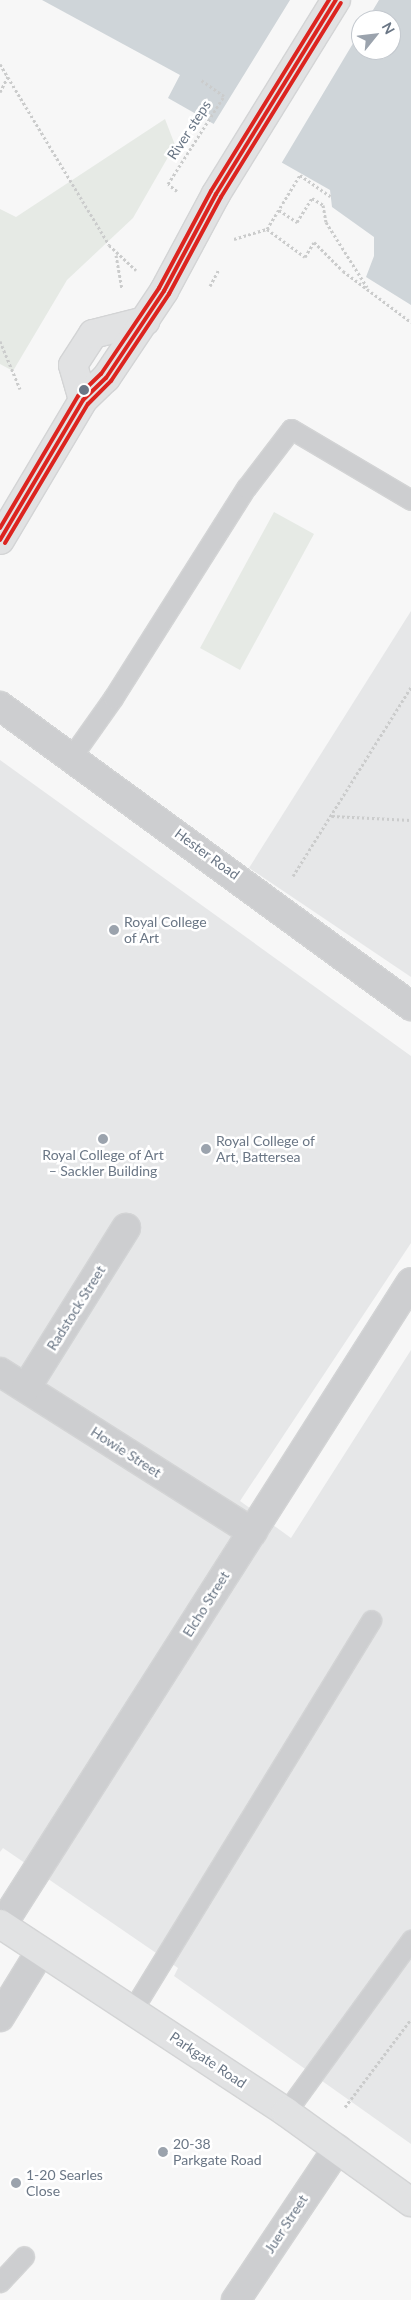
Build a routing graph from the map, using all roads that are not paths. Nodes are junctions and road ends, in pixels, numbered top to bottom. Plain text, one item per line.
1 (336, 0) edge
2 (411, 500) edge
3 (0, 540) edge
4 (0, 706) edge
5 (72, 756) junction
6 (411, 1006) edge
7 (126, 1228) dead end
8 (411, 1282) edge
9 (0, 1372) edge
10 (26, 1388) junction
11 (252, 1532) junction
12 (371, 1620) dead end
13 (1, 1925) edge
14 (411, 1940) edge
15 (40, 1952) junction
16 (133, 2009) junction
17 (0, 2017) edge
18 (286, 2112) junction
19 (337, 2149) junction
20 (411, 2202) edge
21 (24, 2256) dead end
22 (0, 2282) edge
23 (236, 2300) edge

1 - 3 main road
2 - 5 lane
4 - 5 street, Hester Road
5 - 6 street, Hester Road
7 - 10 street, Radstock Street
8 - 11 street, Elcho Street
9 - 10 street, Howie Street
10 - 11 street, Howie Street
11 - 13 street, Elcho Street
12 - 16 lane
13 - 15 main road, Parkgate Road
14 - 18 lane
15 - 16 main road, Parkgate Road
15 - 17 street
16 - 18 main road, Parkgate Road
18 - 19 main road, Parkgate Road
19 - 20 main road, Parkgate Road
19 - 23 street, Juer Street
21 - 22 lane

